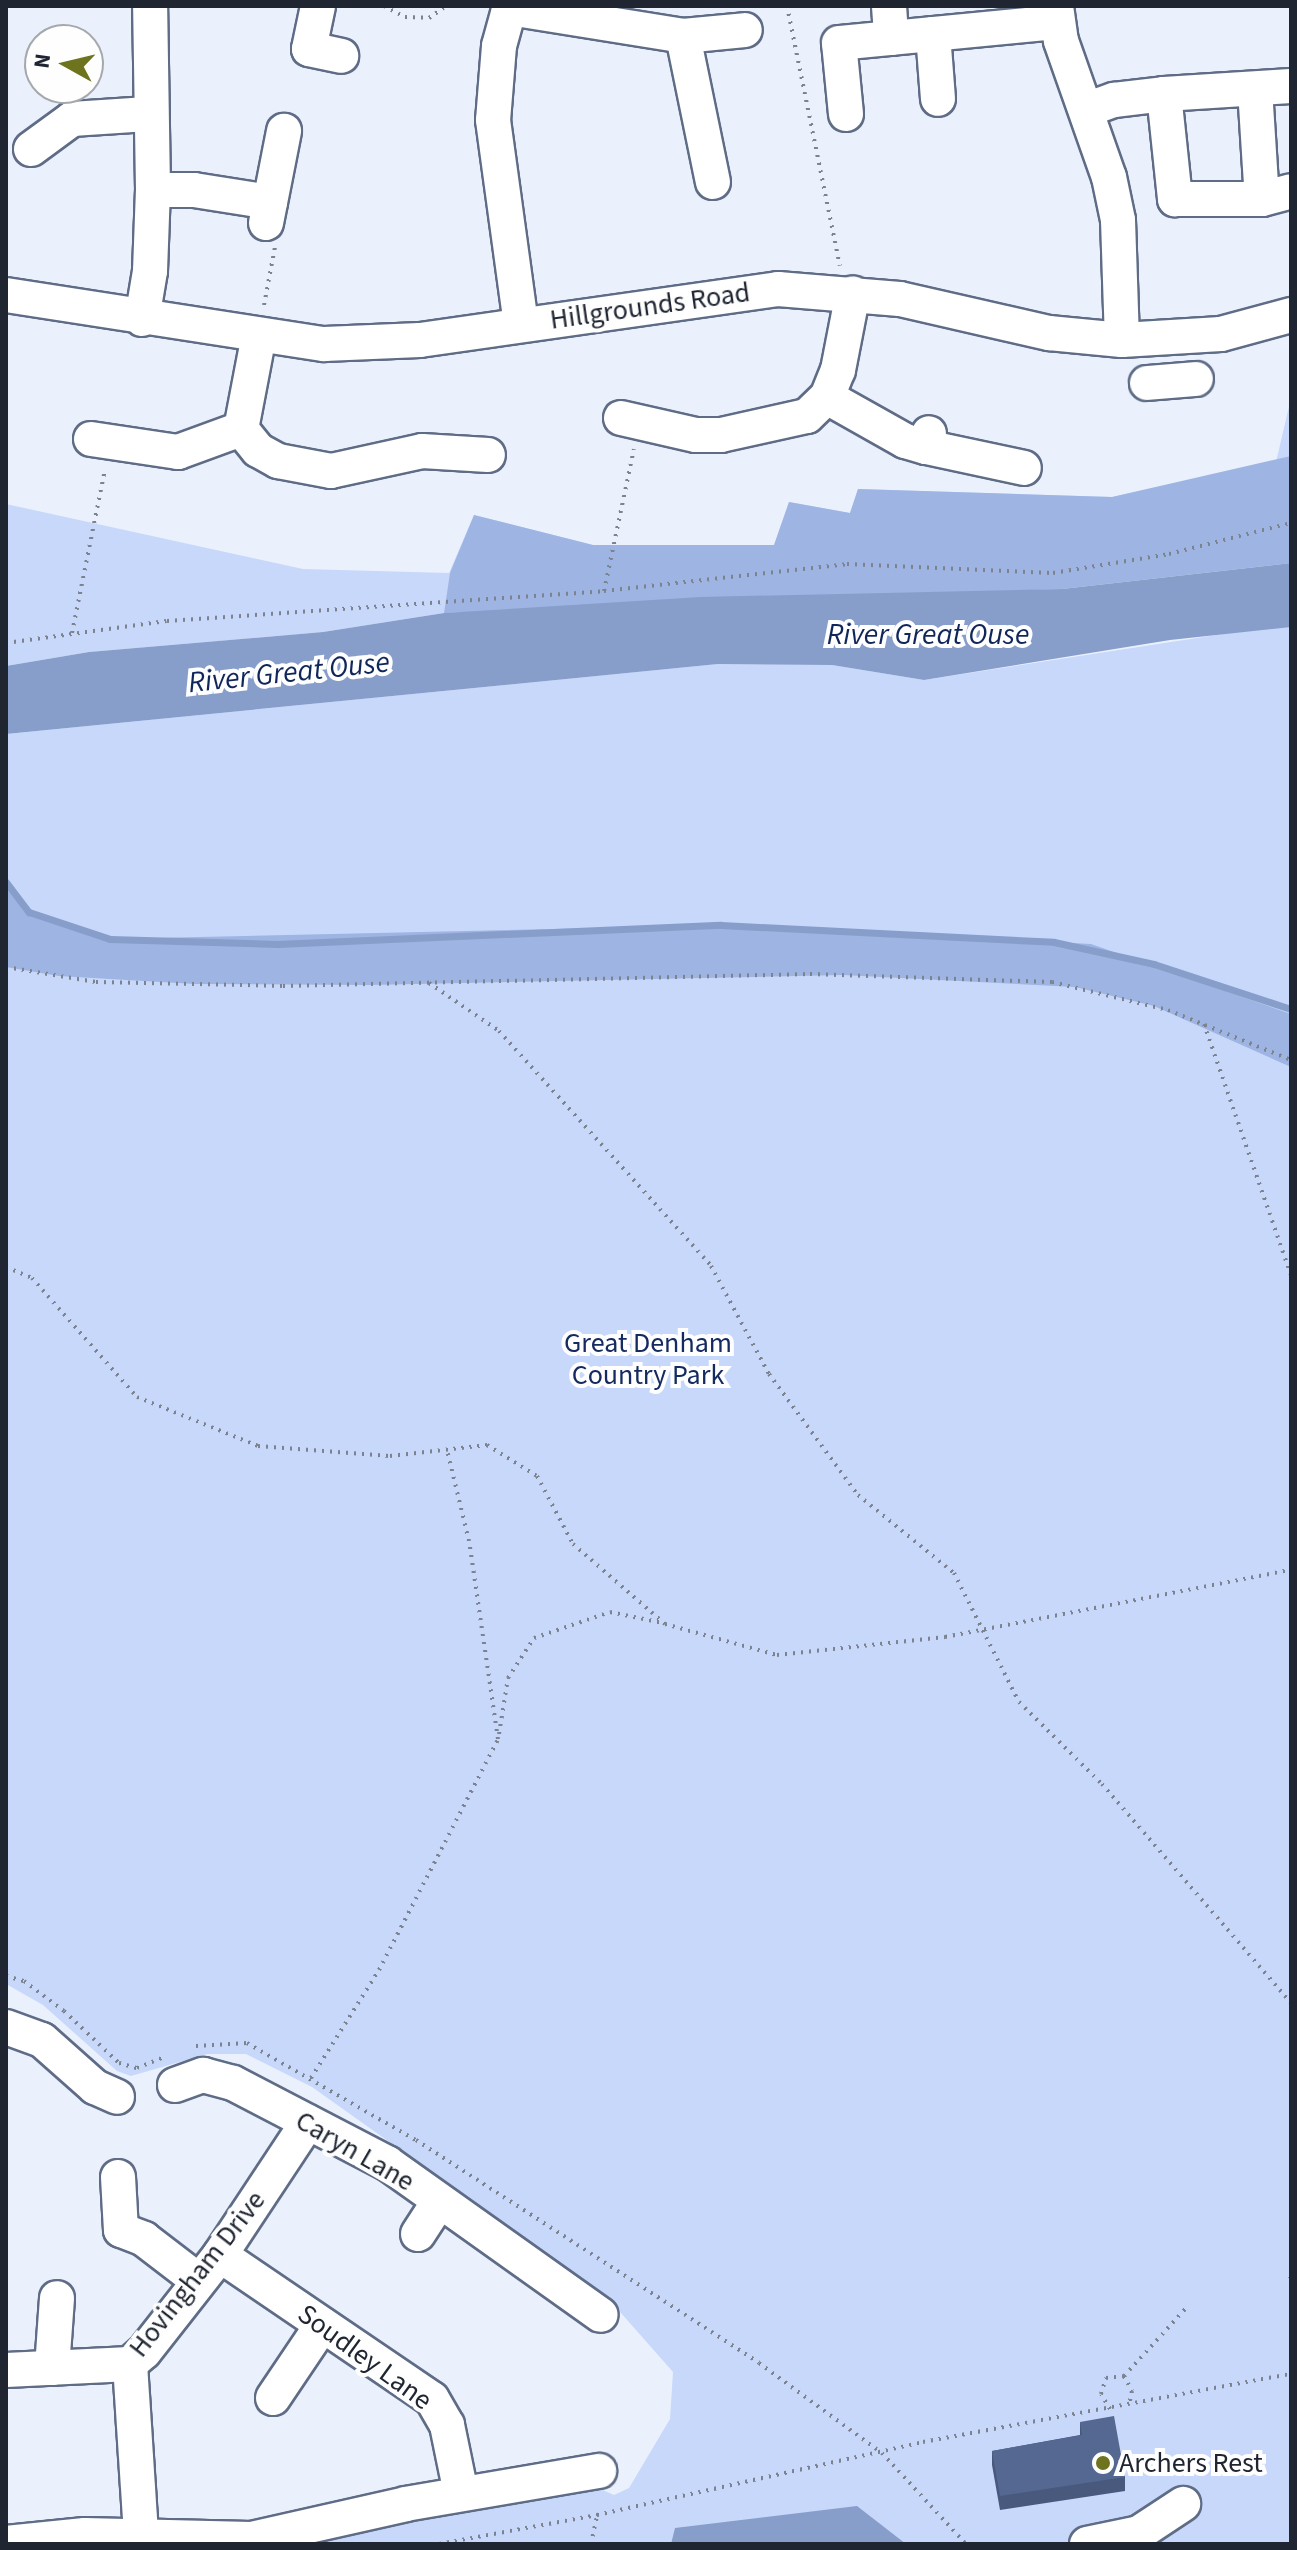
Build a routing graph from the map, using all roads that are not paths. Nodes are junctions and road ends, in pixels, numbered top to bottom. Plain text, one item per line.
1 (150, 6) edge
2 (318, 6) edge
3 (510, 7) edge
4 (1057, 14) edge
5 (890, 22) edge
6 (745, 30) dead end
7 (933, 34) junction
8 (683, 36) junction
9 (341, 56) dead end
10 (1291, 86) edge
11 (1255, 89) junction
12 (1164, 94) junction
13 (938, 99) dead end
14 (1086, 110) junction
15 (148, 114) junction
16 (846, 114) dead end
17 (284, 131) dead end
18 (31, 149) dead end
19 (713, 182) dead end
20 (153, 190) junction
21 (1276, 195) edge
22 (847, 293) junction
23 (6, 295) edge
24 (1291, 315) edge
25 (142, 319) junction
26 (521, 324) junction
27 (259, 335) junction
28 (1122, 340) junction
29 (1167, 340) junction
30 (1171, 381) dead end
31 (827, 397) junction
32 (241, 429) junction
33 (631, 429) road end
34 (107, 449) road end
35 (475, 459) dead end
36 (1024, 468) dead end
37 (6, 2027) edge
38 (175, 2085) dead end
39 (117, 2097) dead end
40 (308, 2122) junction
41 (118, 2177) dead end
42 (439, 2202) junction
43 (418, 2234) dead end
44 (210, 2268) junction
45 (57, 2298) dead end
46 (601, 2315) dead end
47 (322, 2325) junction
48 (130, 2364) junction
49 (52, 2368) junction
50 (6, 2370) edge
51 (273, 2398) dead end
52 (599, 2471) dead end
53 (461, 2493) junction
54 (1183, 2504) dead end
55 (141, 2535) junction
56 (6, 2543) edge
57 (1087, 2544) edge

1 - 15 street
2 - 9 street
3 - 8 street
3 - 26 street
4 - 7 street
4 - 14 street
5 - 7 street
5 - 16 street
6 - 8 street
7 - 13 street
8 - 19 street
10 - 11 street
11 - 12 street
11 - 21 street
12 - 14 street
12 - 21 street
14 - 28 street
15 - 18 street
15 - 20 street
17 - 20 street
20 - 25 street
22 - 26 street, Hillgrounds Road
22 - 28 street, Hillgrounds Road
22 - 31 street
23 - 25 street, Hillgrounds Road
24 - 29 street, Hillgrounds Road
25 - 27 street, Hillgrounds Road
26 - 27 street, Hillgrounds Road
27 - 32 street
28 - 29 street, Hillgrounds Road
29 - 30 street
31 - 33 street
31 - 36 street
32 - 34 street
32 - 35 street
37 - 39 street
38 - 40 street, Caryn Lane
40 - 42 street, Caryn Lane
40 - 44 street, Hovingham Drive
41 - 44 street, Soudley Lane
42 - 43 street, Caryn Lane
42 - 46 street, Caryn Lane
44 - 47 street, Soudley Lane
44 - 48 street, Hovingham Drive
45 - 49 street
47 - 51 street
47 - 53 street, Soudley Lane
48 - 49 street, Hovingham Drive
48 - 55 street
49 - 50 street, Hovingham Drive
52 - 53 street
53 - 55 street
54 - 57 street
55 - 56 street

